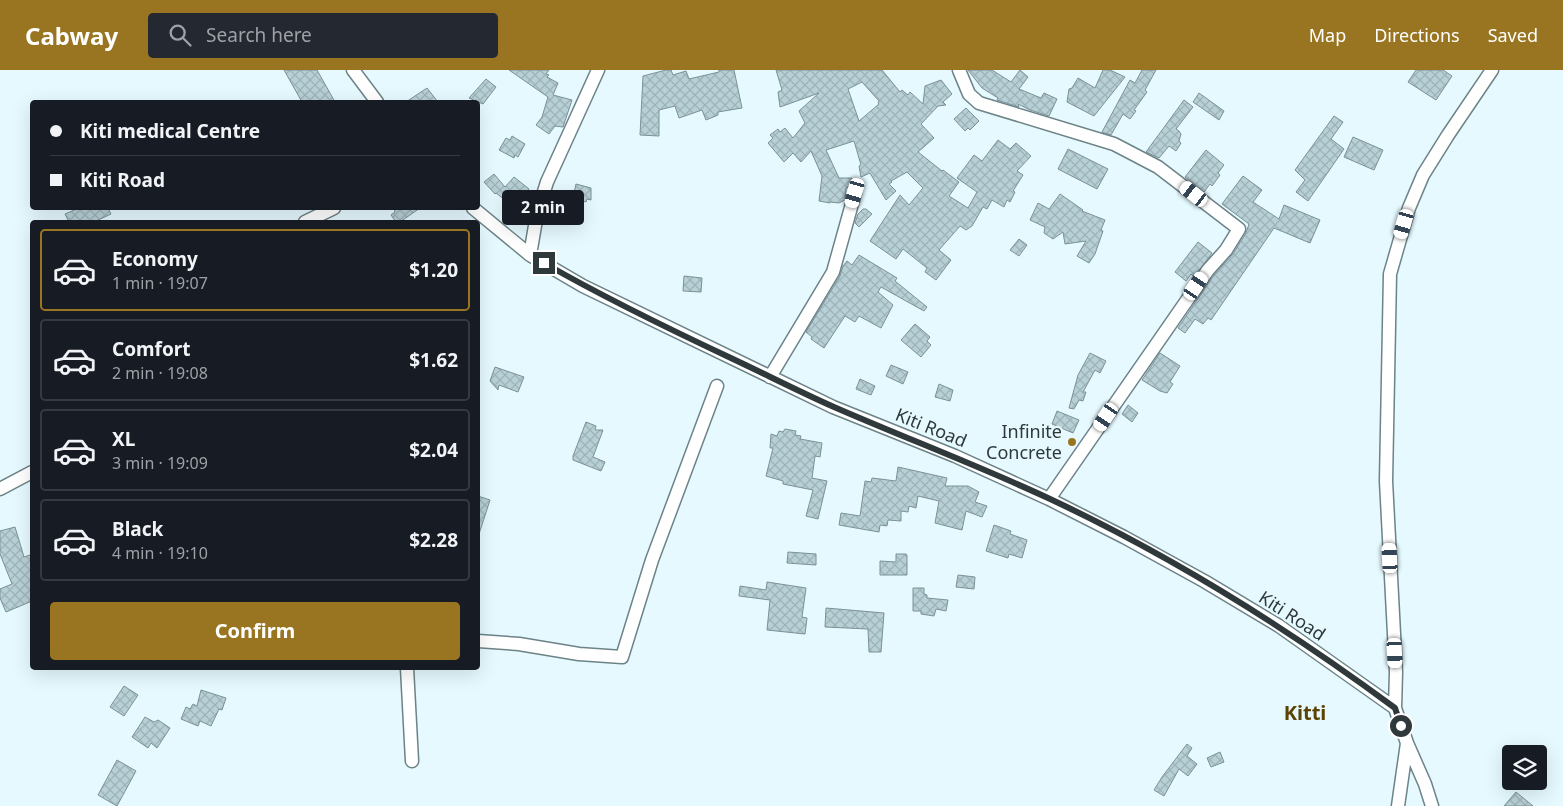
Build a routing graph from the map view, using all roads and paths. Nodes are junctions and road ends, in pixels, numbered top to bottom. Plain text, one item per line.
1 (352, 70) edge
2 (598, 70) edge
3 (959, 70) edge
4 (1492, 70) edge
5 (375, 100) edge
6 (855, 193) dead end
7 (330, 210) edge
8 (475, 210) edge
9 (309, 220) edge
10 (530, 255) junction
11 (770, 377) junction
12 (717, 386) dead end
13 (30, 473) edge
14 (0, 490) edge
15 (1049, 499) junction
16 (480, 641) edge
17 (407, 670) edge
18 (1395, 708) junction
19 (1407, 743) junction
20 (412, 760) dead end
21 (1398, 806) edge
22 (1432, 806) edge

1 - 5 street
2 - 10 street
3 - 15 street
4 - 18 street
6 - 11 street
7 - 9 street
8 - 10 street, Kiti Road
10 - 11 street, Kiti Road
11 - 15 street, Kiti Road
12 - 16 street
13 - 14 street
15 - 18 street, Kiti Road
17 - 20 street
18 - 19 street
19 - 21 street
19 - 22 street

